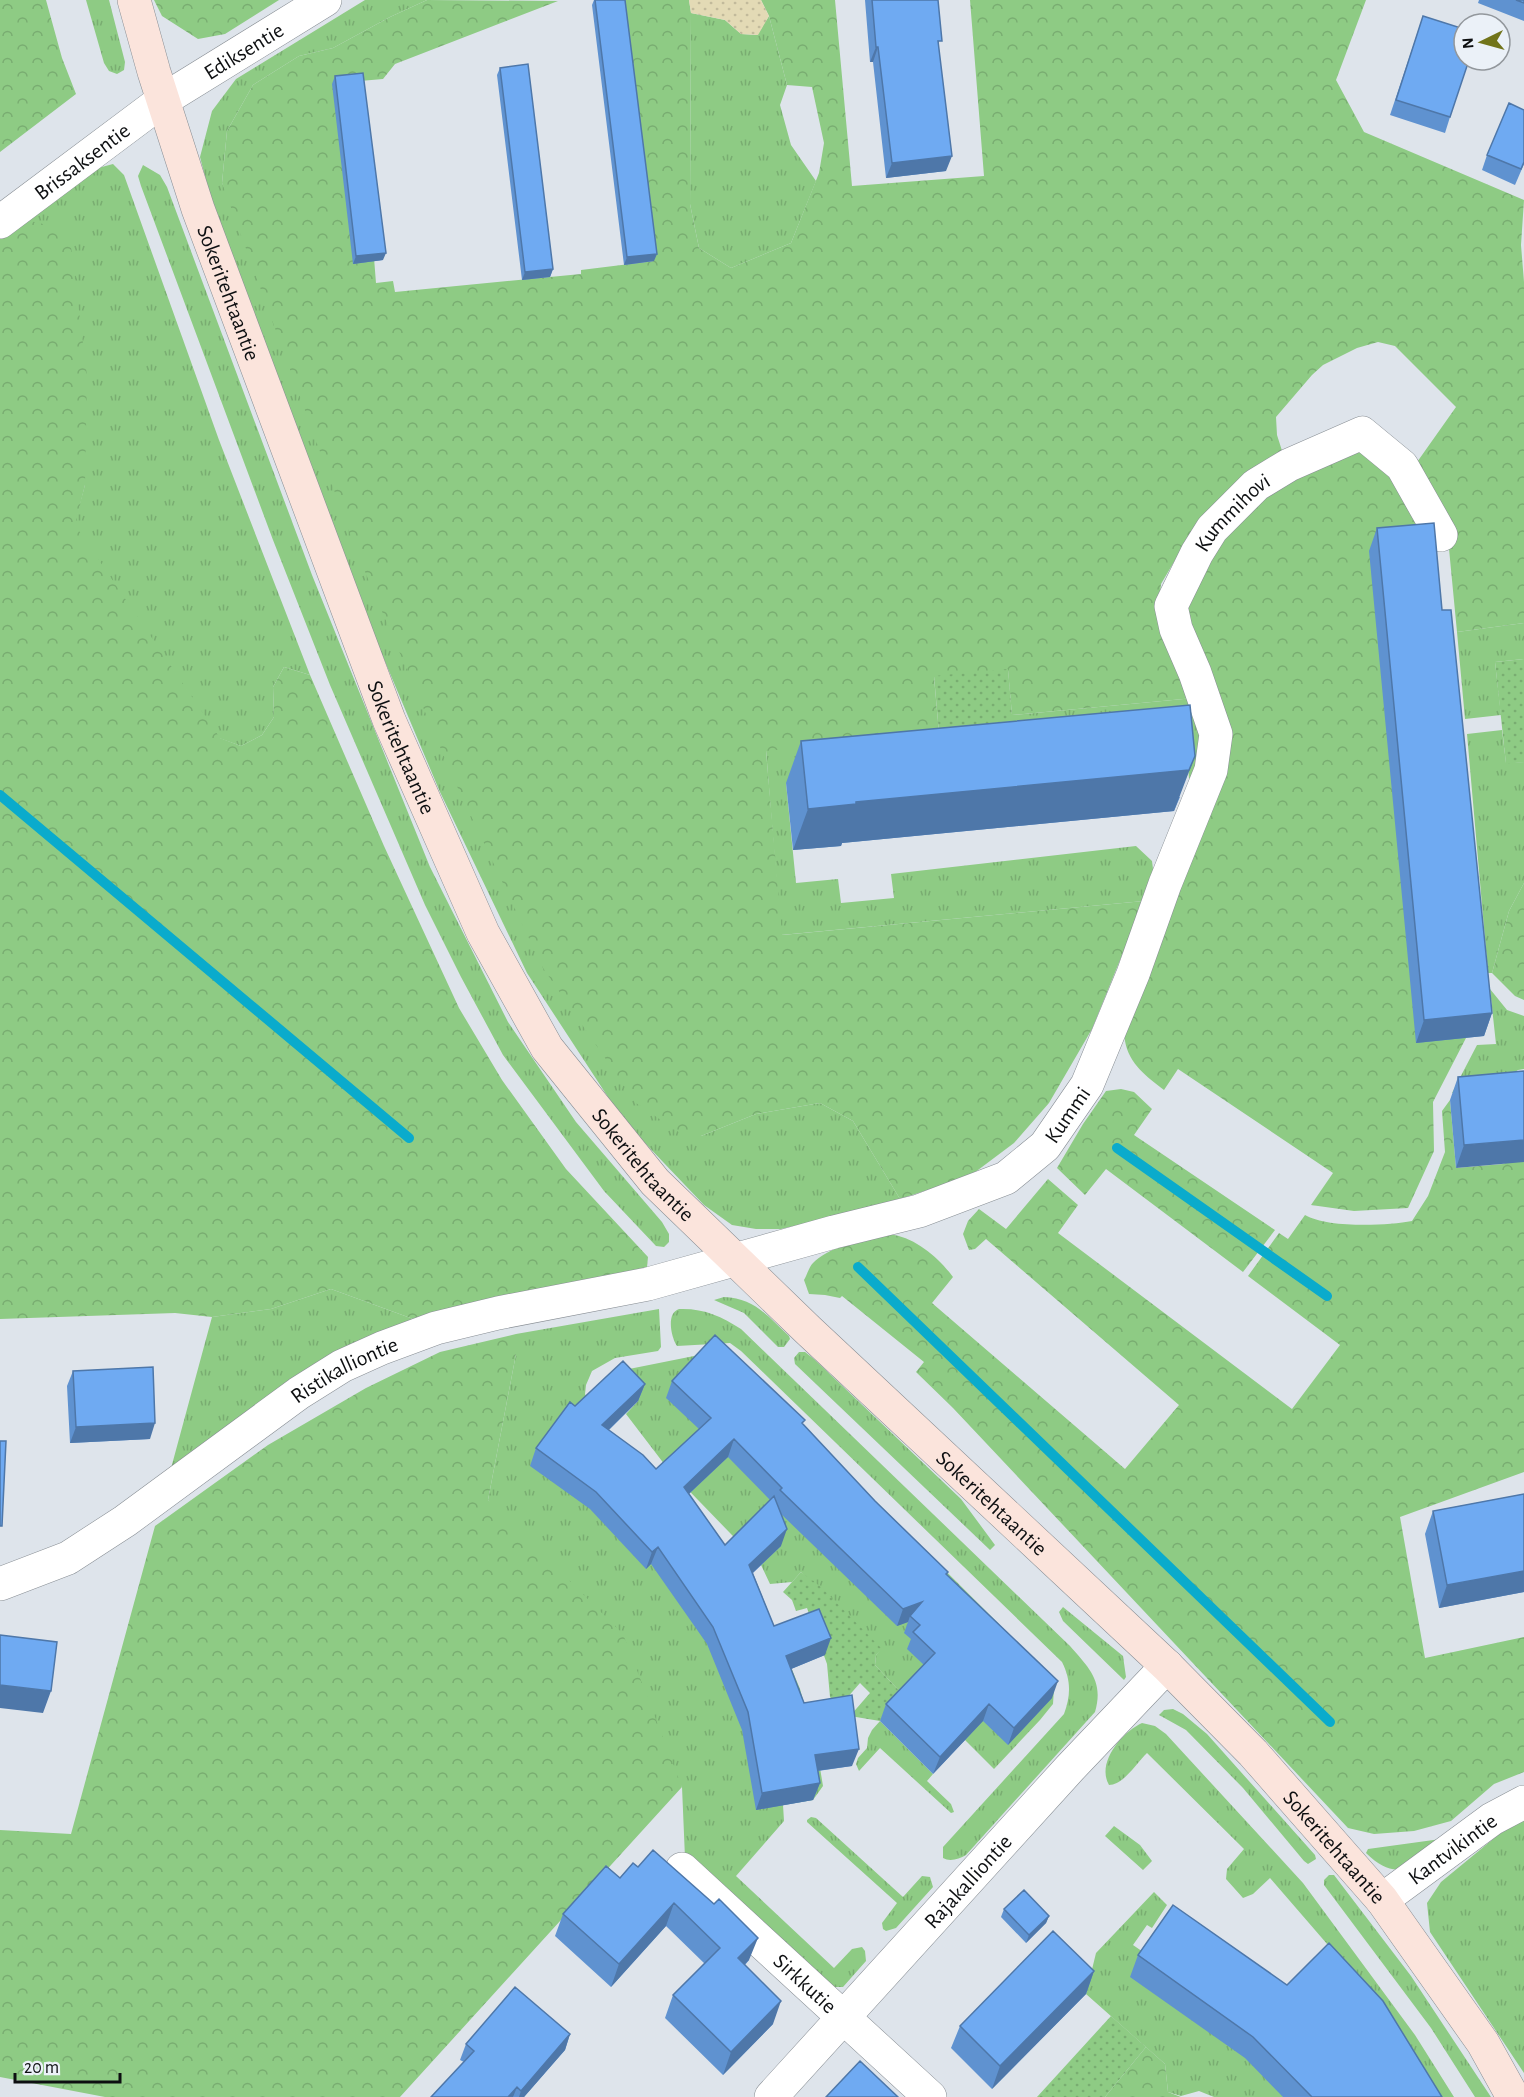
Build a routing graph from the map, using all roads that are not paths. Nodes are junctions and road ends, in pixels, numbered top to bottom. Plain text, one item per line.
1 (134, 0) edge
2 (325, 0) edge
3 (163, 100) junction
4 (0, 222) edge
5 (1441, 535) dead end
6 (1210, 770) joint
7 (734, 1260) junction
8 (0, 1584) edge
9 (1167, 1666) junction
10 (1524, 1802) edge
11 (682, 1869) dead end
12 (1382, 1900) junction
13 (843, 2017) junction
14 (771, 2097) edge
15 (930, 2097) edge
16 (1513, 2097) edge

1 - 3 street, Sokeritehtaantie
2 - 3 street, Ediksentie
3 - 4 street, Brissaksentie
3 - 7 street, Sokeritehtaantie
5 - 6 street, Kummihovi
6 - 7 street, Kummi
7 - 8 street, Ristikalliontie
7 - 9 street, Sokeritehtaantie
9 - 12 street, Sokeritehtaantie
9 - 13 street, Rajakalliontie
10 - 12 street, Kantvikintie
11 - 13 street, Sirkkutie
12 - 16 street, Sokeritehtaantie
13 - 14 street, Rajakalliontie
13 - 15 street, Sirkkutie

